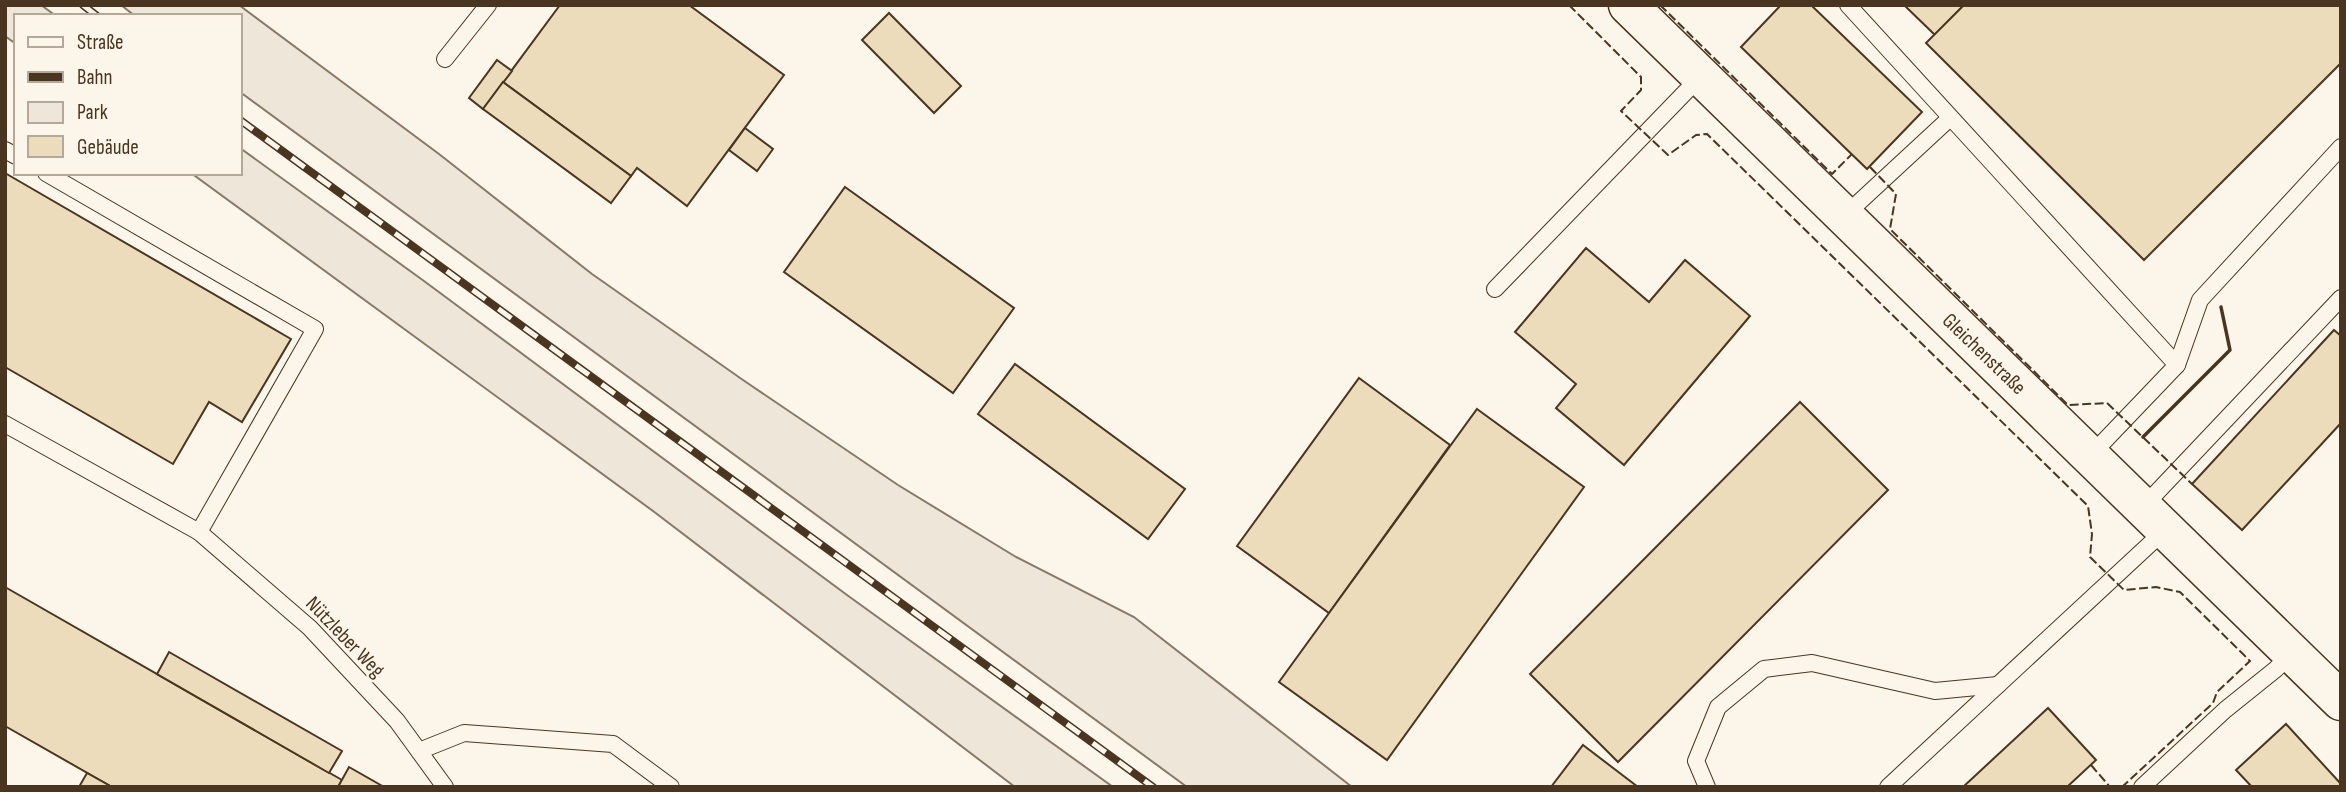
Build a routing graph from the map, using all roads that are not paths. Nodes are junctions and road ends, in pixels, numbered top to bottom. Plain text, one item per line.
1 (488, 5) edge
2 (1628, 5) edge
3 (1848, 5) edge
4 (445, 59) dead end
5 (1700, 77) junction
6 (1951, 118) junction
7 (2341, 148) edge
8 (49, 175) edge
9 (1843, 217) junction
10 (1495, 289) dead end
11 (2341, 298) edge
12 (2177, 365) junction
13 (5, 424) edge
14 (2089, 457) junction
15 (2153, 519) junction
16 (200, 532) junction
17 (2291, 654) junction
18 (1998, 685) junction
19 (2341, 701) edge
20 (419, 751) junction
21 (445, 787) edge
22 (671, 787) edge
23 (1707, 787) edge
24 (1888, 787) edge
25 (2142, 787) edge

1 - 4 lane
2 - 5 street, Gleichenstraße
3 - 6 lane
5 - 9 street, Gleichenstraße
5 - 10 lane
6 - 9 lane
6 - 12 lane
7 - 12 lane
8 - 16 lane
9 - 14 street, Gleichenstraße
11 - 15 lane
12 - 14 lane
13 - 16 lane, Nützleber Weg
14 - 15 street, Gleichenstraße
15 - 17 street, Gleichenstraße
15 - 18 lane
16 - 20 lane, Nützleber Weg
17 - 19 street, Gleichenstraße
17 - 25 lane
18 - 23 lane
18 - 24 lane
20 - 21 lane, Nützleber Weg
20 - 22 lane

